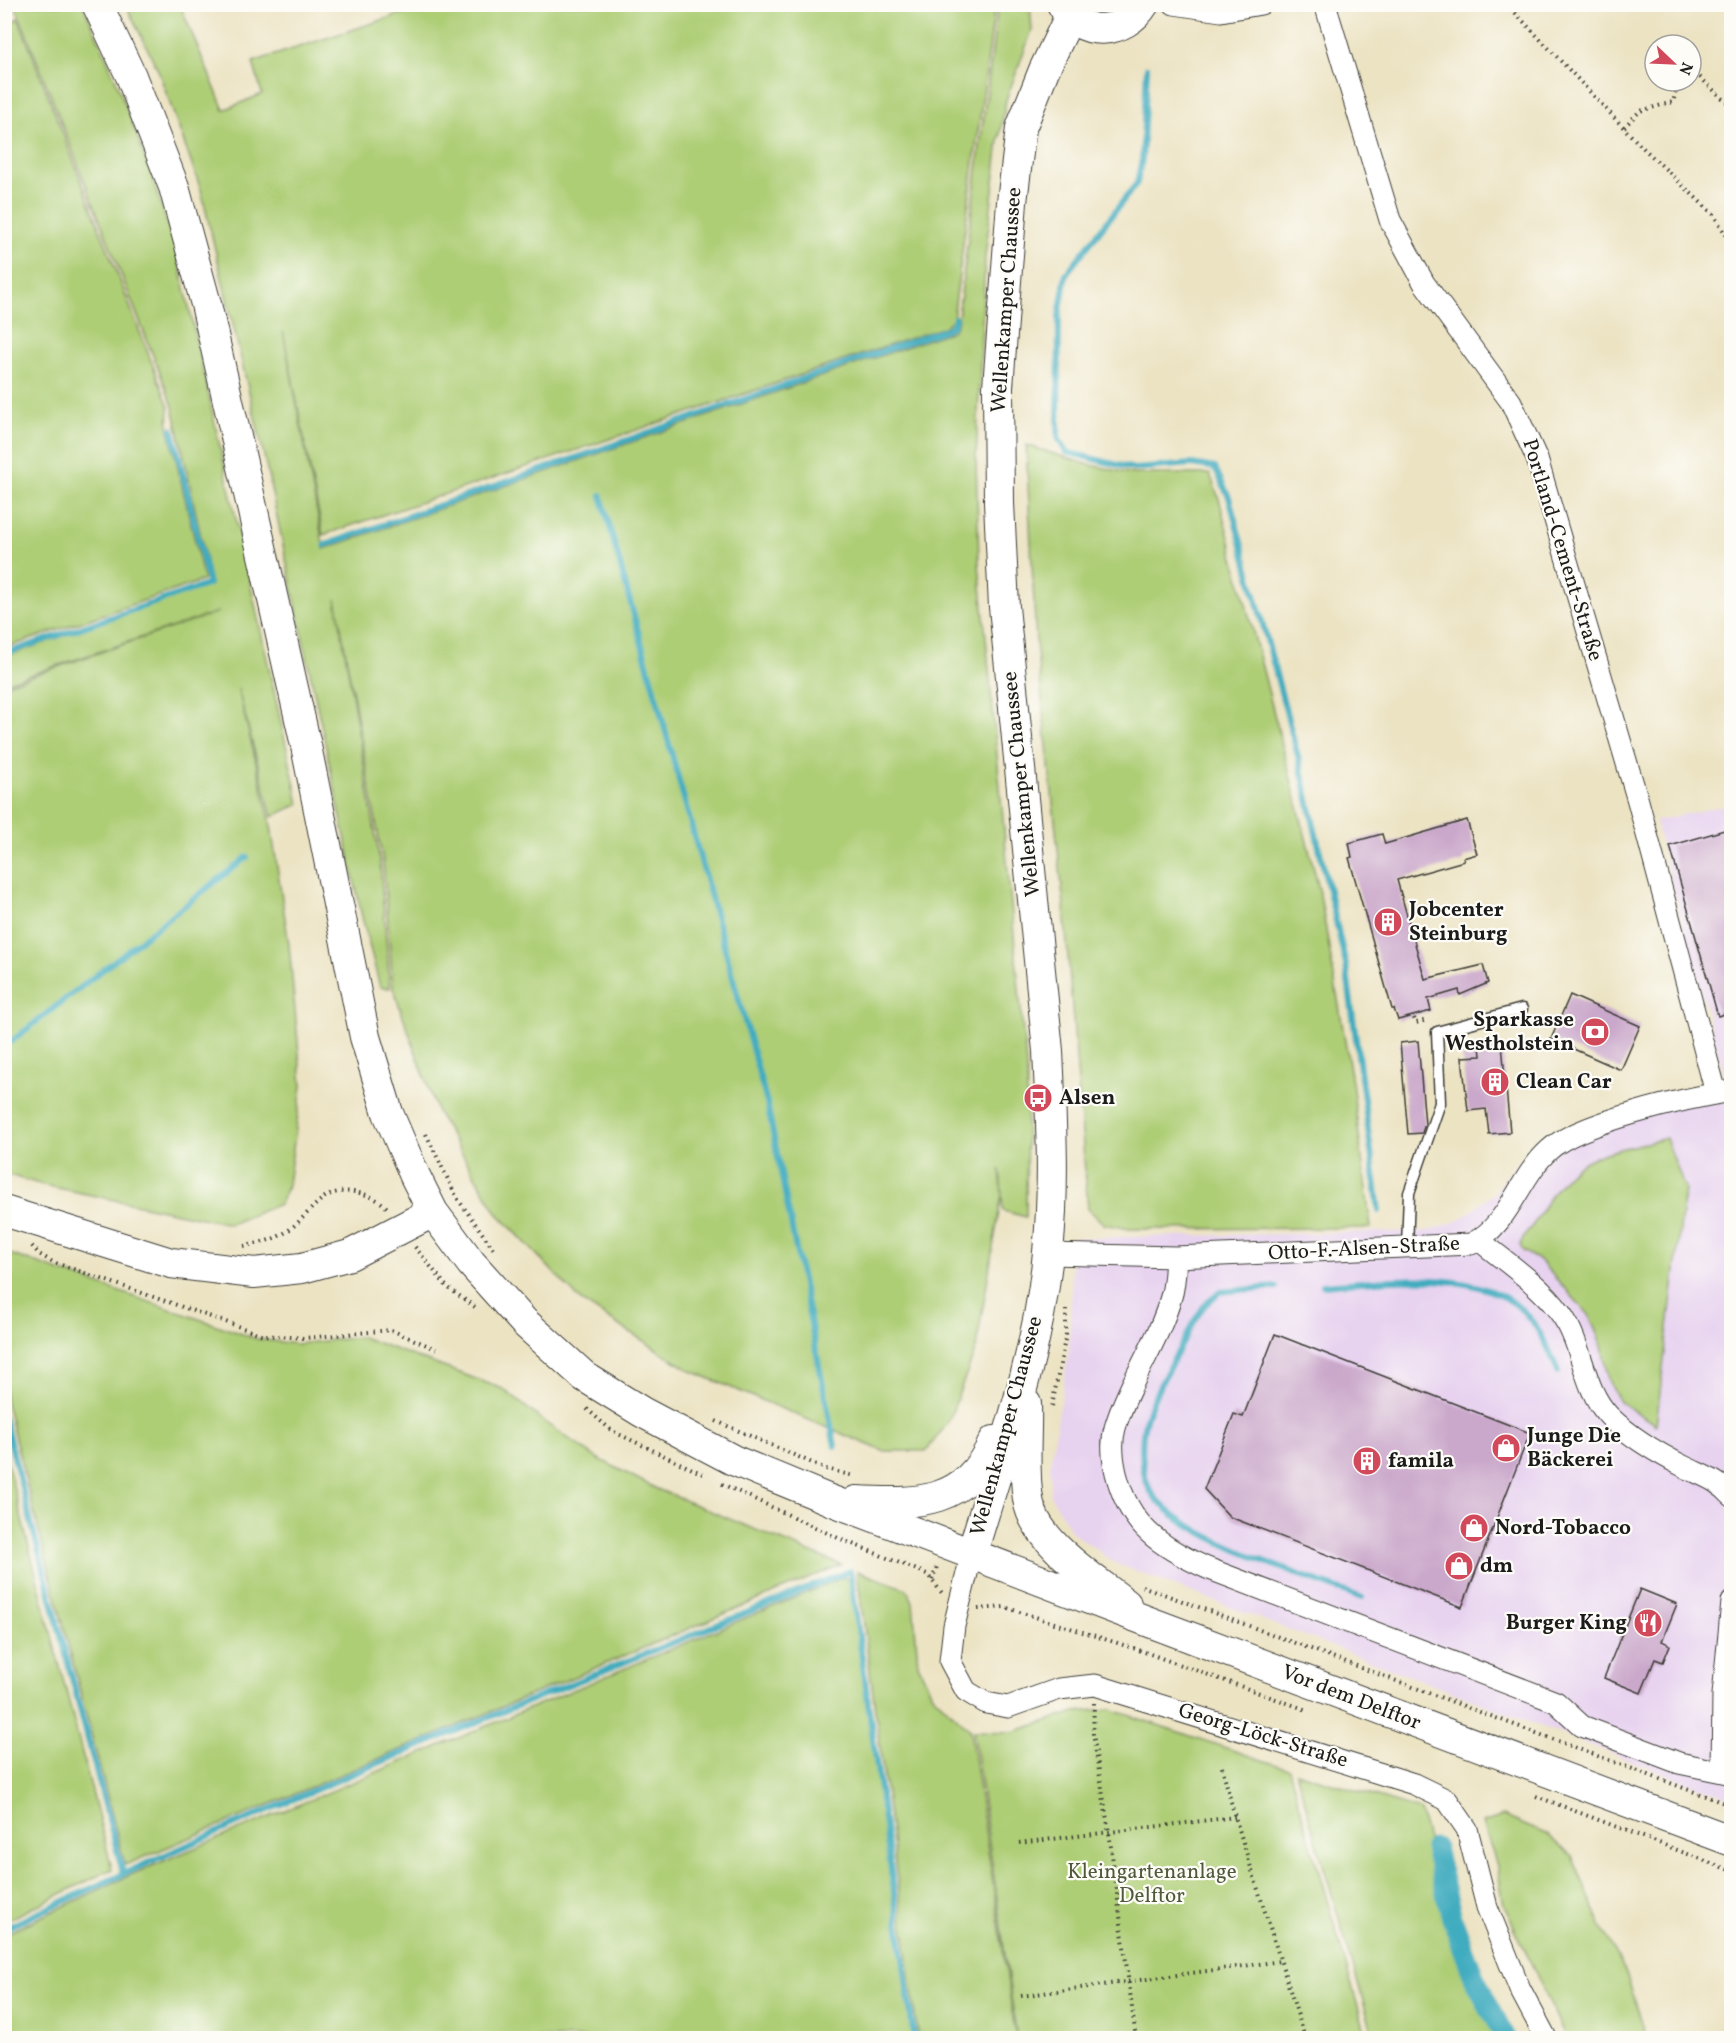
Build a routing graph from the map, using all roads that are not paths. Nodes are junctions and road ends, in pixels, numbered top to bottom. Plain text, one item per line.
1 (98, 4) edge
2 (1144, 4) edge
3 (1174, 4) edge
4 (1261, 4) edge
5 (1325, 4) edge
6 (1066, 10) edge
7 (1522, 1009) dead end
8 (1724, 1092) edge
9 (445, 1205) junction
10 (14, 1214) edge
11 (1479, 1240) junction
12 (1407, 1248) junction
13 (1048, 1254) junction
14 (1176, 1257) junction
15 (1026, 1373) junction
16 (1731, 1496) edge
17 (830, 1500) junction
18 (972, 1553) junction
19 (1731, 1602) edge
20 (1147, 1622) junction
21 (1727, 1772) edge
22 (1731, 1841) edge
23 (1546, 2038) edge

1 - 9 main road, Vor dem Delftor
2 - 6 main road, Wellenkamper Chaussee
3 - 4 street
5 - 8 street, Portland-Cement-Straße
6 - 13 main road, Wellenkamper Chaussee
7 - 12 lane
8 - 11 street, Otto-F.-Alsen-Straße
9 - 10 main road
9 - 17 main road, Vor dem Delftor
11 - 12 street, Otto-F.-Alsen-Straße
11 - 16 street
12 - 14 street, Otto-F.-Alsen-Straße
13 - 14 street, Otto-F.-Alsen-Straße
13 - 15 main road, Wellenkamper Chaussee
14 - 21 street
15 - 17 main road
15 - 18 main road, Wellenkamper Chaussee
15 - 20 main road
17 - 18 main road, Vor dem Delftor
18 - 20 main road, Vor dem Delftor
18 - 23 street, Georg-Löck-Straße
19 - 21 street
20 - 22 main road, Vor dem Delftor

